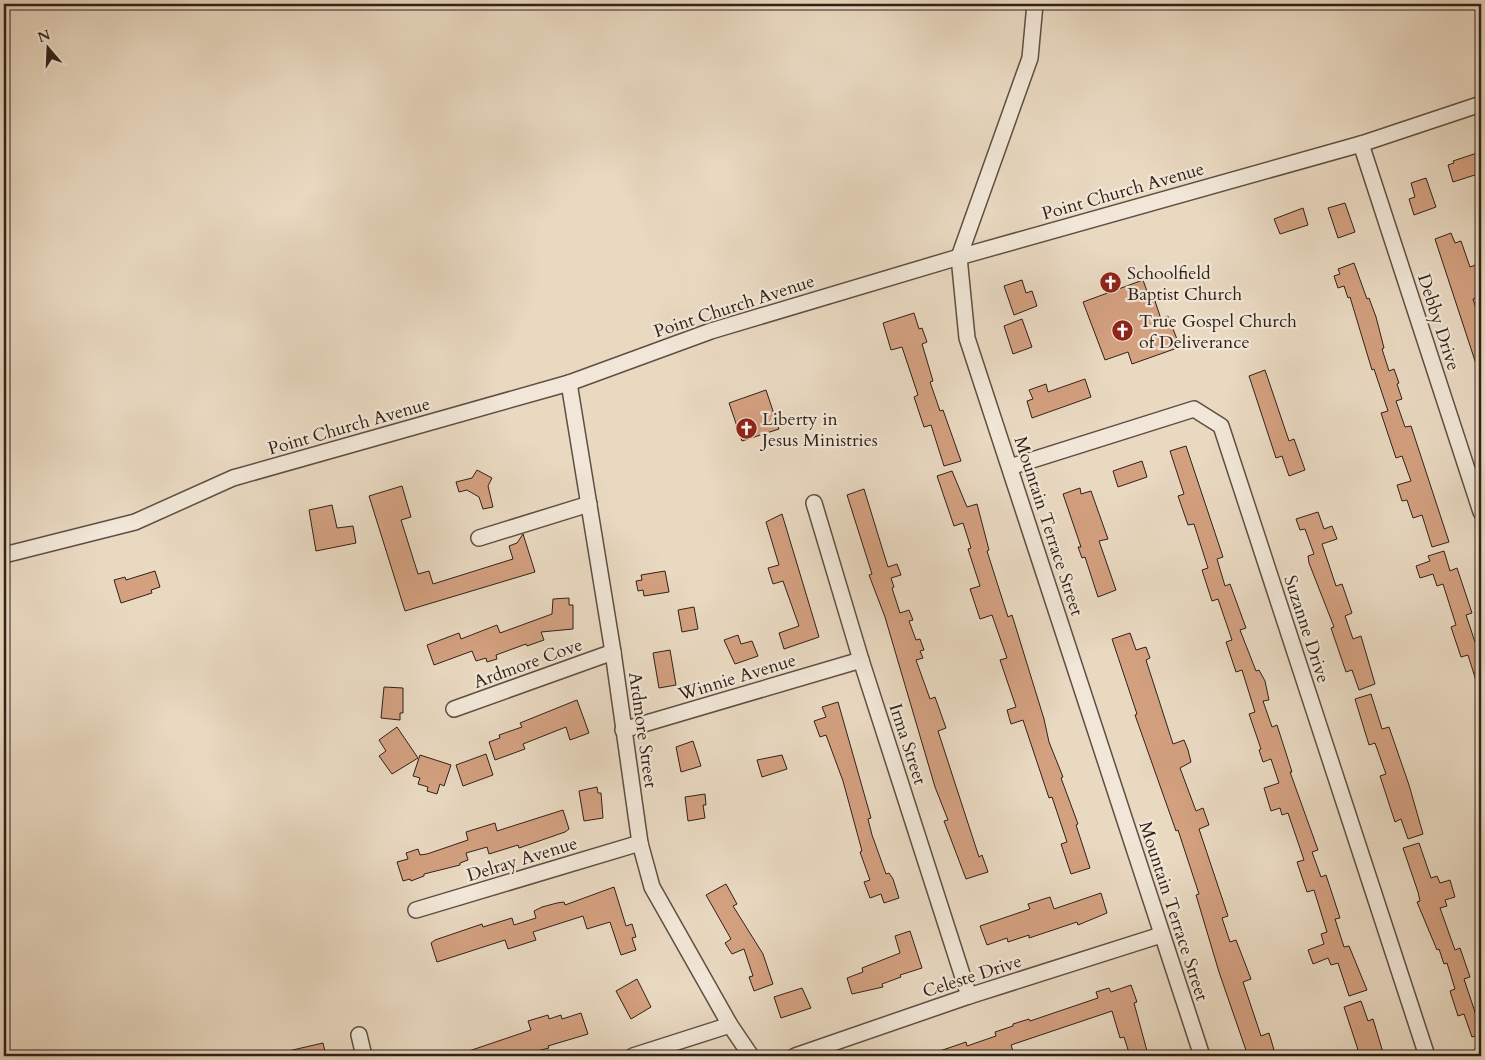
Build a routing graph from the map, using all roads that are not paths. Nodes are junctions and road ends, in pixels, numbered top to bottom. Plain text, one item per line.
1 (1035, 4) edge
2 (1481, 104) edge
3 (1361, 144) junction
4 (959, 257) junction
5 (569, 383) junction
6 (1010, 467) junction
7 (814, 503) dead end
8 (589, 504) junction
9 (1481, 512) edge
10 (479, 538) dead end
11 (4, 555) edge
12 (614, 652) junction
13 (861, 660) junction
14 (454, 709) dead end
15 (623, 730) junction
16 (640, 843) junction
17 (416, 910) dead end
18 (1161, 935) junction
19 (969, 996) junction
20 (730, 1025) junction
21 (360, 1035) dead end
22 (364, 1056) edge
23 (633, 1056) edge
24 (752, 1056) edge
25 (795, 1056) edge
26 (1202, 1056) edge
27 (1427, 1056) edge

1 - 4 street, Mountain Terrace Street
2 - 3 street, Point Church Avenue
3 - 4 street, Point Church Avenue
3 - 9 street, Debby Drive
4 - 5 street, Point Church Avenue
4 - 6 street, Mountain Terrace Street
5 - 8 street, Ardmore Street
5 - 11 street, Point Church Avenue
6 - 18 street, Mountain Terrace Street
6 - 27 street, Suzanne Drive
7 - 13 street, Irma Street
8 - 10 street
8 - 12 street, Ardmore Street
12 - 14 street, Ardmore Cove
12 - 15 street, Ardmore Street
13 - 15 street, Winnie Avenue
13 - 19 street, Irma Street
15 - 16 street, Ardmore Street
16 - 17 street, Delray Avenue
16 - 20 street, Ardmore Street
18 - 19 street, Celeste Drive
18 - 26 street, Mountain Terrace Street
19 - 25 street, Celeste Drive
20 - 23 street
20 - 24 street, Ardmore Street
21 - 22 street

